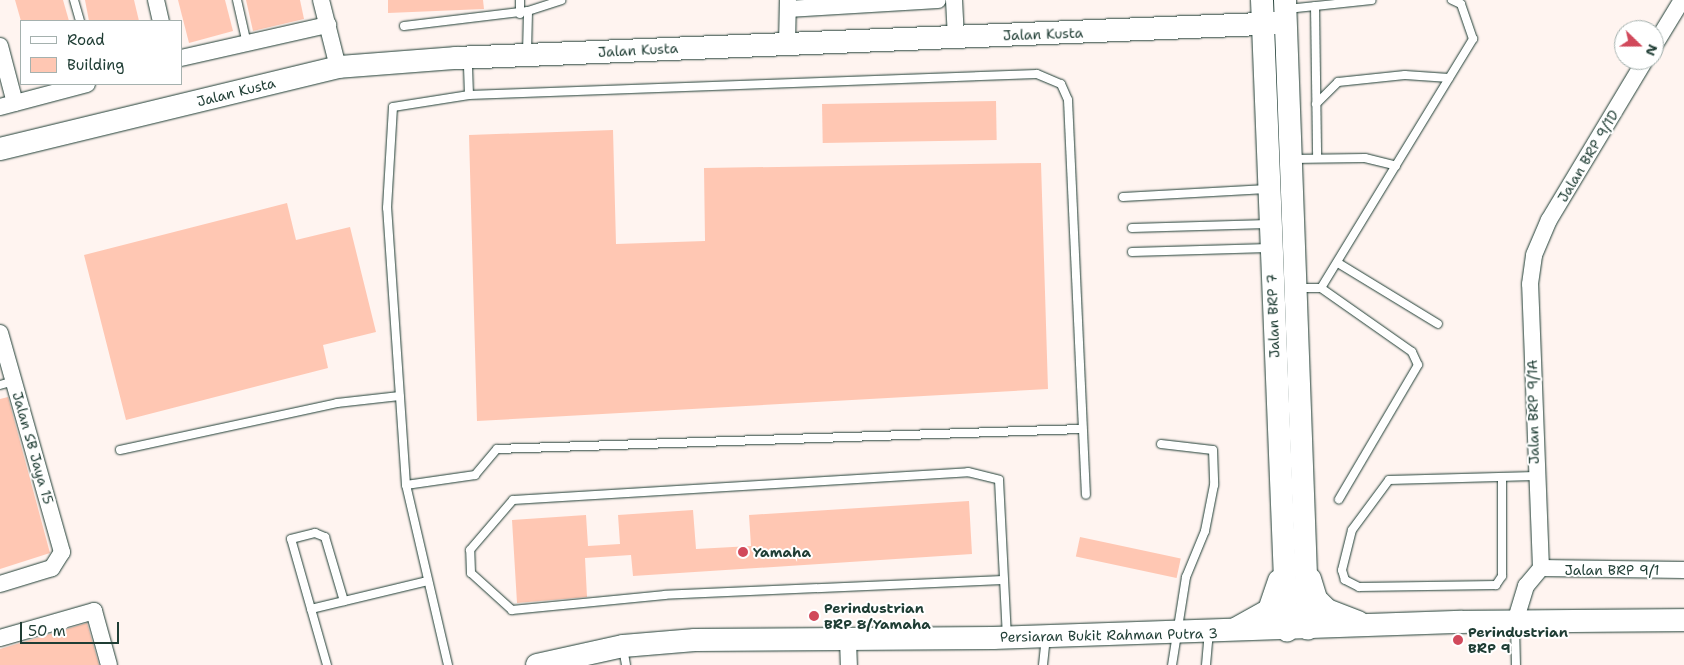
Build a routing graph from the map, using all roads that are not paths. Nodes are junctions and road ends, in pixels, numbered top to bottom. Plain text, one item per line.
1 (74, 0) edge
2 (156, 0) edge
3 (237, 0) edge
4 (321, 0) edge
5 (520, 0) edge
6 (561, 0) edge
7 (938, 0) edge
8 (954, 0) edge
9 (1262, 0) edge
10 (1372, 0) edge
11 (1452, 0) edge
12 (1682, 0) edge
13 (918, 1) edge
14 (788, 4) edge
15 (1315, 6) junction
16 (1285, 11) edge
17 (524, 12) junction
18 (80, 20) edge
19 (161, 20) edge
20 (328, 25) junction
21 (1263, 25) junction
22 (404, 26) dead end
23 (1664, 30) edge
24 (956, 38) junction
25 (787, 43) junction
26 (247, 44) junction
27 (0, 46) edge
28 (527, 55) junction
29 (468, 57) junction
30 (182, 58) edge
31 (338, 67) junction
32 (1640, 70) edge
33 (1449, 78) junction
34 (83, 85) edge
35 (469, 94) junction
36 (1316, 104) junction
37 (8, 105) edge
38 (0, 149) edge
39 (1317, 158) junction
40 (1290, 160) junction
41 (1396, 166) junction
42 (1269, 189) junction
43 (1123, 197) dead end
44 (1270, 224) junction
45 (1132, 228) dead end
46 (1271, 248) junction
47 (1132, 252) dead end
48 (1534, 254) joint
49 (1338, 263) junction
50 (1297, 288) junction
51 (1321, 288) junction
52 (1438, 324) dead end
53 (0, 332) edge
54 (7, 383) edge
55 (400, 396) junction
56 (1080, 430) junction
57 (1161, 444) dead end
58 (120, 450) dead end
59 (1535, 476) junction
60 (1502, 477) junction
61 (406, 485) junction
62 (1086, 496) dead end
63 (1339, 499) dead end
64 (1304, 549) junction
65 (1282, 557) junction
66 (1541, 568) junction
67 (1684, 570) edge
68 (1003, 580) junction
69 (428, 581) junction
70 (0, 584) edge
71 (344, 601) junction
72 (311, 609) junction
73 (1684, 620) edge
74 (1516, 622) junction
75 (1374, 624) junction
76 (1297, 630) junction
77 (1218, 632) junction
78 (1178, 633) junction
79 (1046, 636) junction
80 (1007, 637) junction
81 (0, 638) edge
82 (848, 640) junction
83 (624, 655) edge
84 (588, 659) edge
85 (109, 665) edge
86 (327, 665) edge
87 (448, 665) edge
88 (537, 665) edge
89 (849, 665) edge
90 (1043, 665) edge
91 (1172, 665) edge
92 (1206, 665) edge
93 (1516, 665) edge

1 - 18 lane
2 - 19 street
3 - 26 lane
4 - 20 street
5 - 17 lane
6 - 17 lane
7 - 13 street
8 - 24 street
9 - 21 main road, Jalan BRP 7
10 - 15 lane
11 - 33 lane
12 - 23 street
13 - 14 street
14 - 25 street
15 - 16 lane
15 - 36 lane
16 - 21 main road, Jalan Kusta
16 - 40 main road, Jalan BRP 7
17 - 22 lane
17 - 28 lane
20 - 26 street
20 - 31 street
21 - 24 main road, Jalan Kusta
21 - 42 main road, Jalan BRP 7
24 - 25 main road, Jalan Kusta
25 - 28 main road, Jalan Kusta
26 - 30 street
27 - 37 street
28 - 29 main road, Jalan Kusta
29 - 31 main road, Jalan Kusta
29 - 35 lane
31 - 38 main road, Jalan Kusta
32 - 48 street, Jalan BRP 9/1D
33 - 36 lane
33 - 41 lane
34 - 37 street
35 - 55 lane
35 - 56 lane
36 - 39 lane
39 - 40 lane
39 - 41 lane
40 - 50 main road, Jalan BRP 7
41 - 49 lane
42 - 43 lane
42 - 44 main road, Jalan BRP 7
44 - 45 lane
44 - 46 main road, Jalan BRP 7
46 - 47 lane
46 - 65 main road, Jalan BRP 7
48 - 59 street, Jalan BRP 9/1A
49 - 51 lane
49 - 52 lane
50 - 51 lane
50 - 64 main road, Jalan BRP 7
51 - 63 lane
53 - 54 street, Jalan SB Jaya 15
54 - 70 street, Jalan SB Jaya 15
55 - 58 lane
55 - 61 lane
56 - 61 lane
56 - 62 lane
57 - 78 lane
59 - 60 lane
59 - 66 street, Jalan BRP 9/1A
60 - 60 lane
61 - 69 lane
64 - 75 main road
64 - 76 main road, Jalan BRP 7
65 - 76 main road, Jalan BRP 7
65 - 77 main road
66 - 67 street, Jalan BRP 9/1
66 - 74 street
68 - 68 lane
68 - 80 lane
69 - 71 lane
69 - 87 lane
71 - 72 lane
71 - 72 lane
72 - 86 lane
73 - 74 main road, Persiaran Bukit Rahman Putra 3
74 - 75 main road, Persiaran Bukit Rahman Putra 3
74 - 93 lane
75 - 76 main road, Persiaran Bukit Rahman Putra 3
76 - 77 main road, Persiaran Bukit Rahman Putra 3
77 - 78 main road, Persiaran Bukit Rahman Putra 3
77 - 92 lane
78 - 79 main road, Persiaran Bukit Rahman Putra 3
78 - 91 lane
79 - 80 main road, Persiaran Bukit Rahman Putra 3
79 - 90 lane
80 - 82 main road, Persiaran Bukit Rahman Putra 3
81 - 85 street
82 - 83 main road, Persiaran Bukit Rahman Putra 3
82 - 89 street
83 - 84 main road, Persiaran Bukit Rahman Putra 3
84 - 88 main road, Persiaran Bukit Rahman Putra 3

